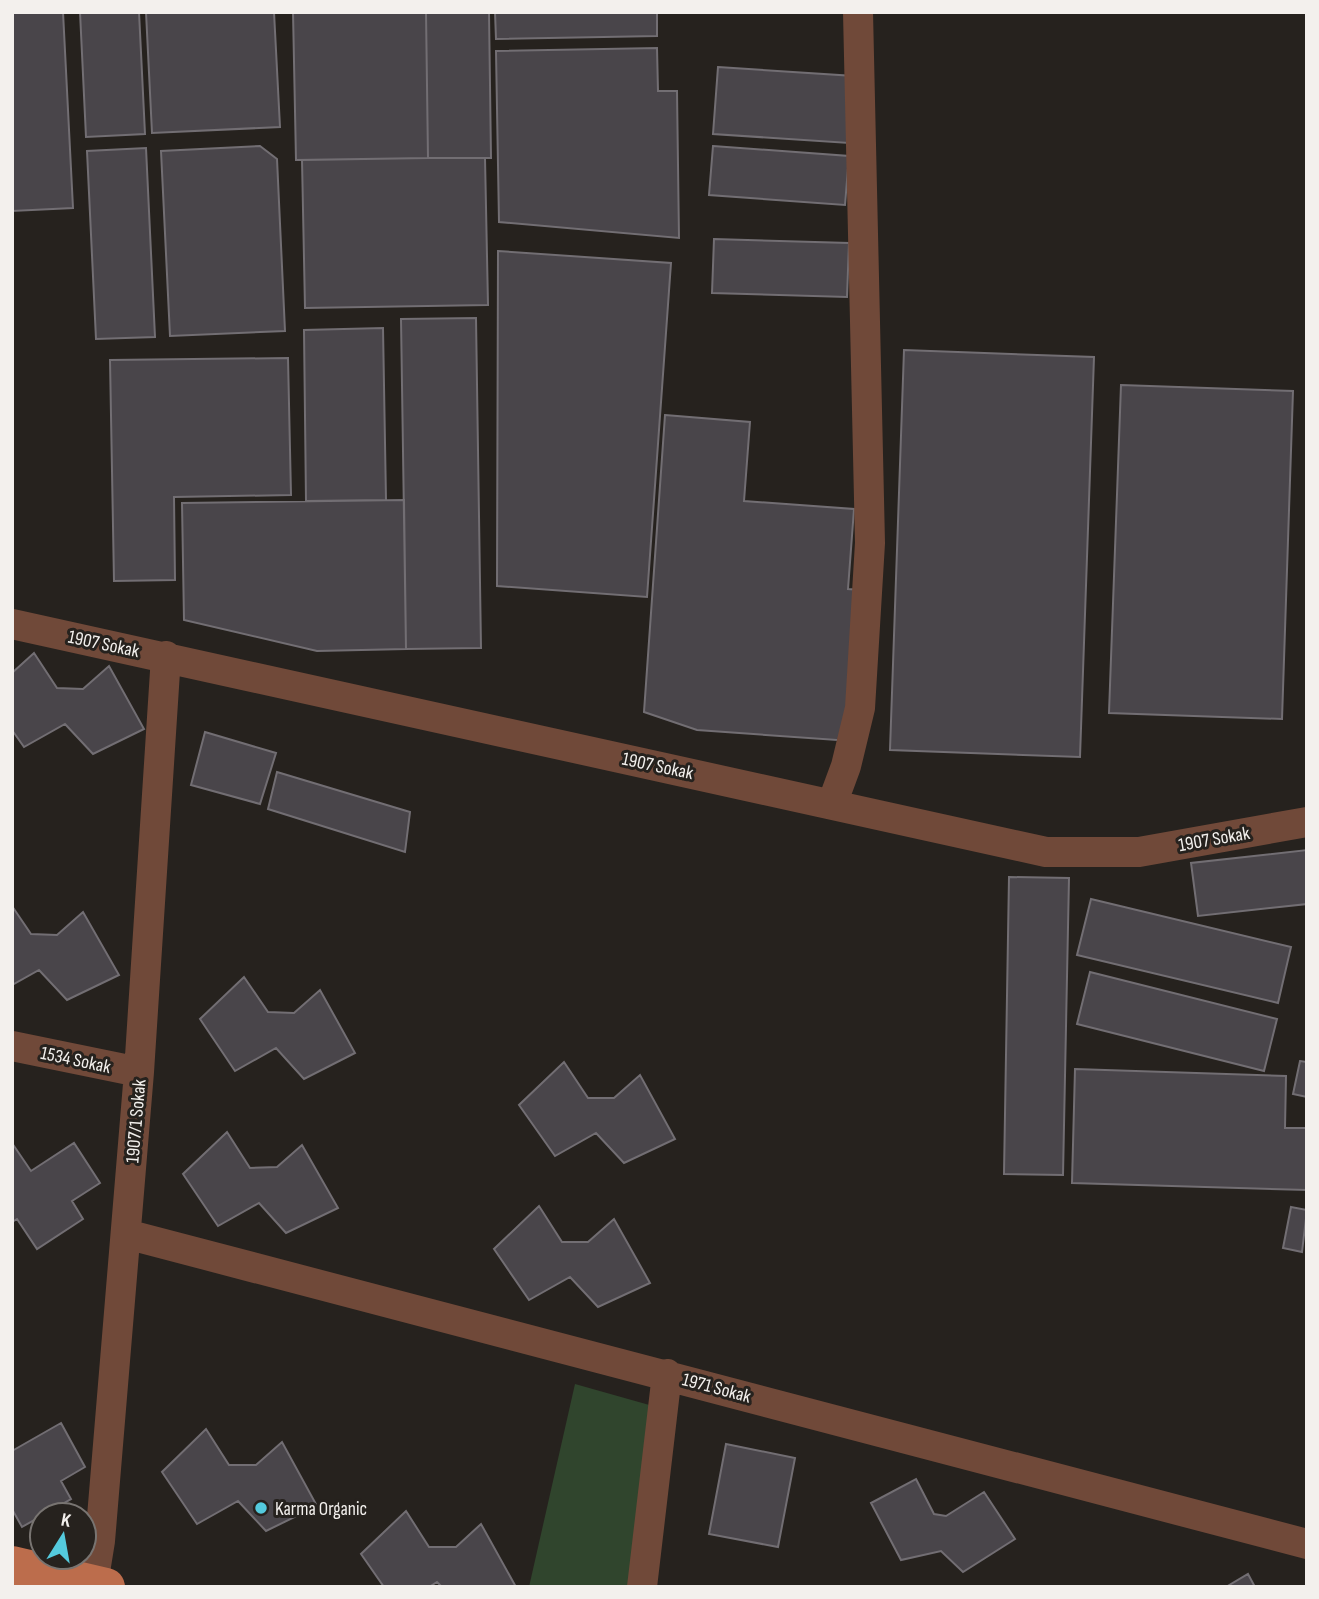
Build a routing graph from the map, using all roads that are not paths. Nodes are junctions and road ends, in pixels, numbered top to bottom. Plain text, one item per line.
1 (858, 12) edge
2 (12, 624) edge
3 (166, 656) junction
4 (832, 804) junction
5 (1307, 822) edge
6 (12, 1046) edge
7 (139, 1072) junction
8 (126, 1234) junction
9 (667, 1374) junction
10 (1307, 1544) edge
11 (12, 1564) edge
12 (99, 1585) edge
13 (642, 1587) edge

1 - 4 street
2 - 3 street, 1907 Sokak
3 - 4 street, 1907 Sokak
3 - 7 street, 1907/1 Sokak
4 - 5 street, 1907 Sokak
6 - 7 street, 1534 Sokak
7 - 8 street, 1907/1 Sokak
8 - 9 street, 1971 Sokak
8 - 12 street, 1907/1 Sokak
9 - 10 street, 1971 Sokak
9 - 13 street
11 - 12 main road

